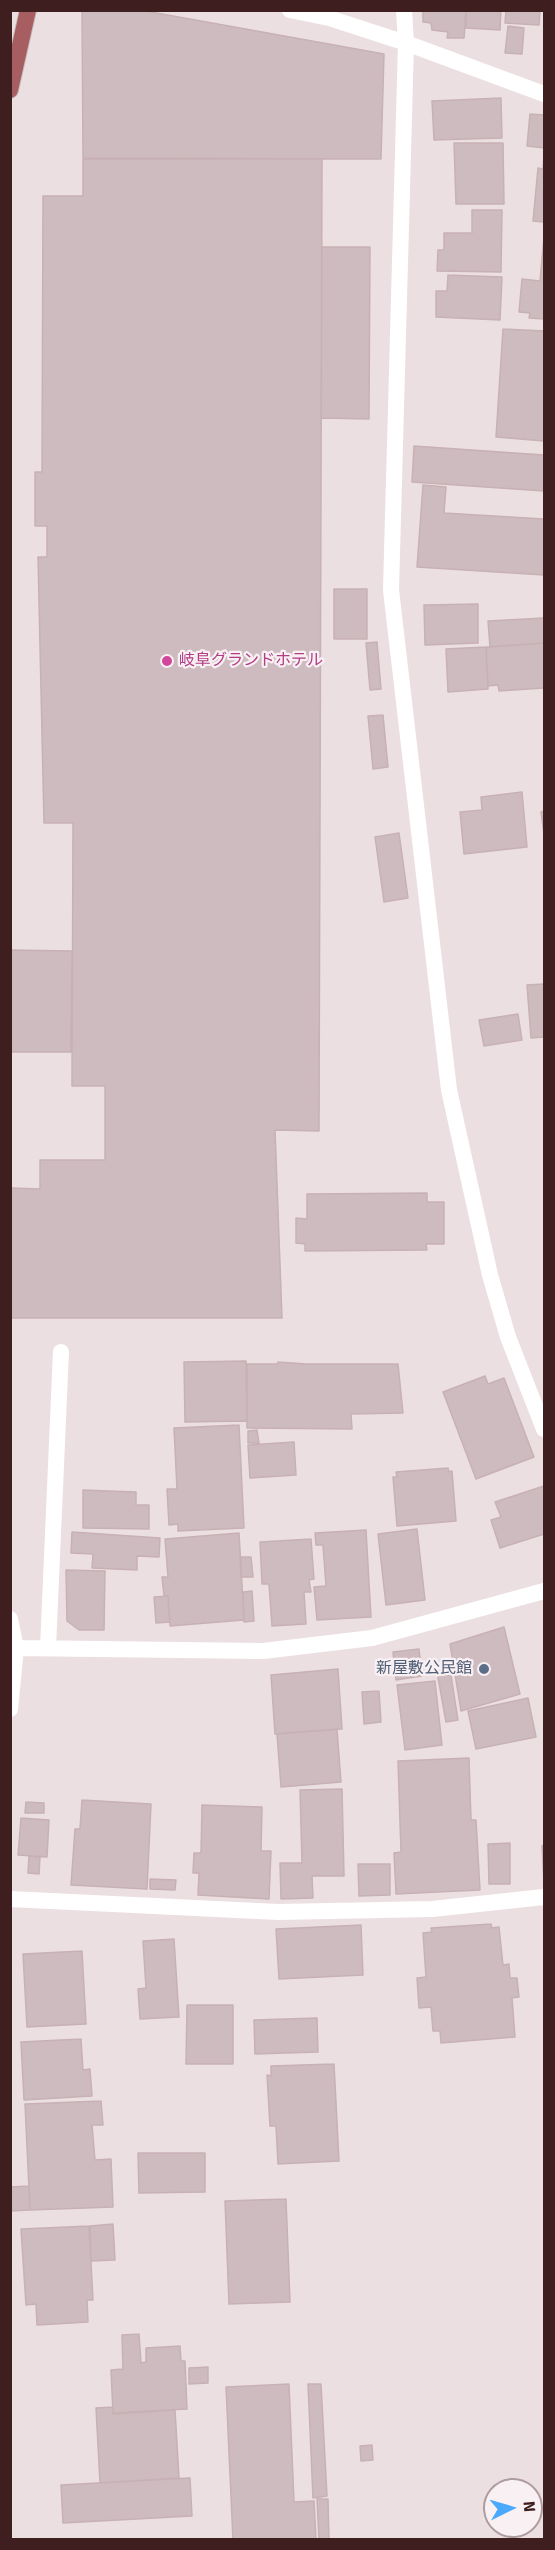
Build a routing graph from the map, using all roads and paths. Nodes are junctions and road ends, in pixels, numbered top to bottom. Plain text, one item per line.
1 (28, 10) edge
2 (290, 10) edge
3 (404, 10) edge
4 (406, 43) junction
5 (10, 90) edge
6 (544, 94) edge
7 (62, 1352) dead end
8 (544, 1429) edge
9 (544, 1591) edge
10 (10, 1619) edge
11 (48, 1647) junction
12 (16, 1648) junction
13 (10, 1709) edge
14 (544, 1897) edge
15 (10, 1899) edge

1 - 5 main road
2 - 4 street
3 - 4 street
4 - 6 street
4 - 8 street
7 - 11 street
9 - 11 street
10 - 12 street
11 - 12 street
12 - 13 street
14 - 15 street

